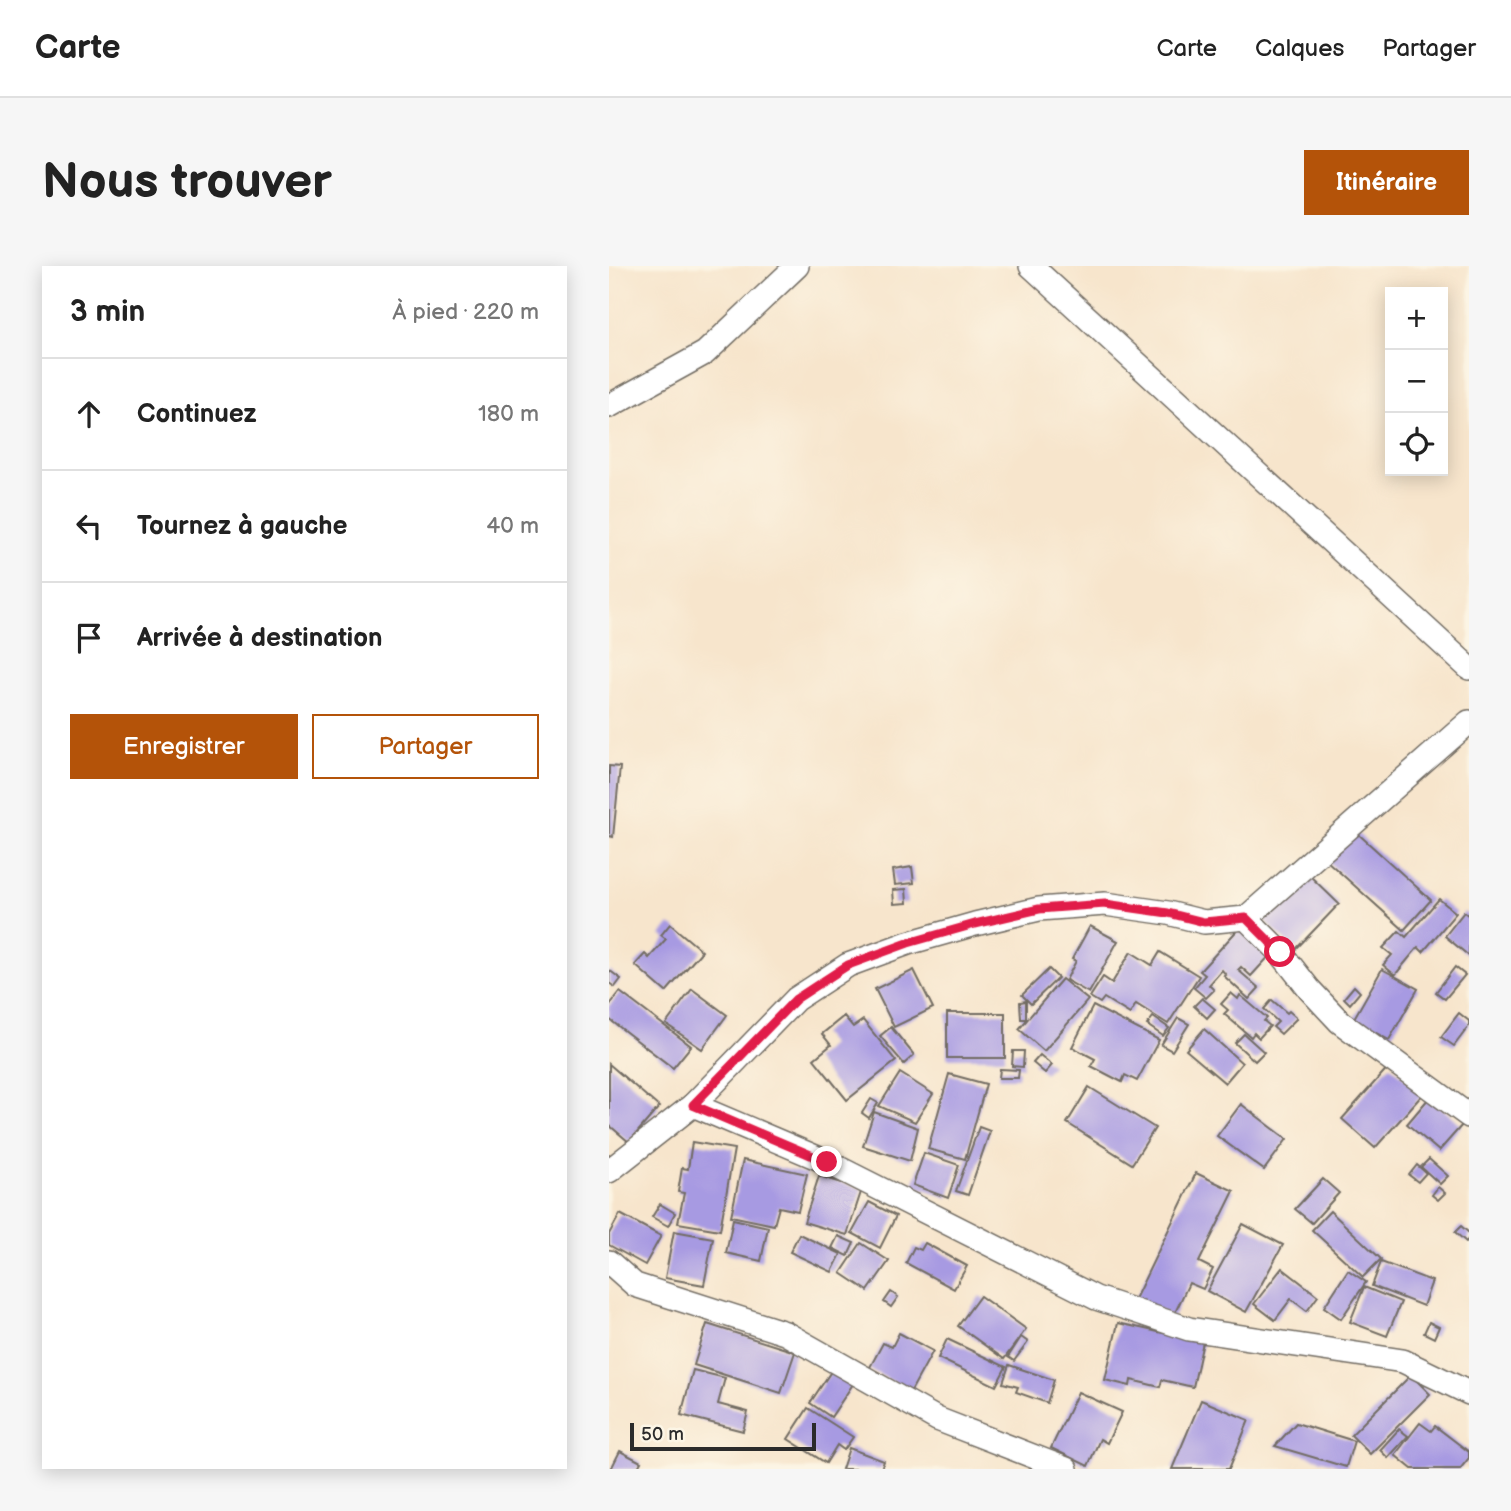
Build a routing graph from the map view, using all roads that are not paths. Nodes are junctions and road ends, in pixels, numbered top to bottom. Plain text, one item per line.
1 (797, 266) edge
2 (1031, 266) edge
3 (609, 406) edge
4 (1469, 668) edge
5 (1469, 722) edge
6 (1246, 918) junction
7 (693, 1105) junction
8 (1469, 1116) edge
9 (609, 1171) edge
10 (609, 1262) edge
11 (1469, 1393) edge
12 (1066, 1469) edge

1 - 3 street
2 - 4 street
5 - 6 street
6 - 7 street
6 - 8 street
7 - 9 street
7 - 11 street
10 - 12 street

